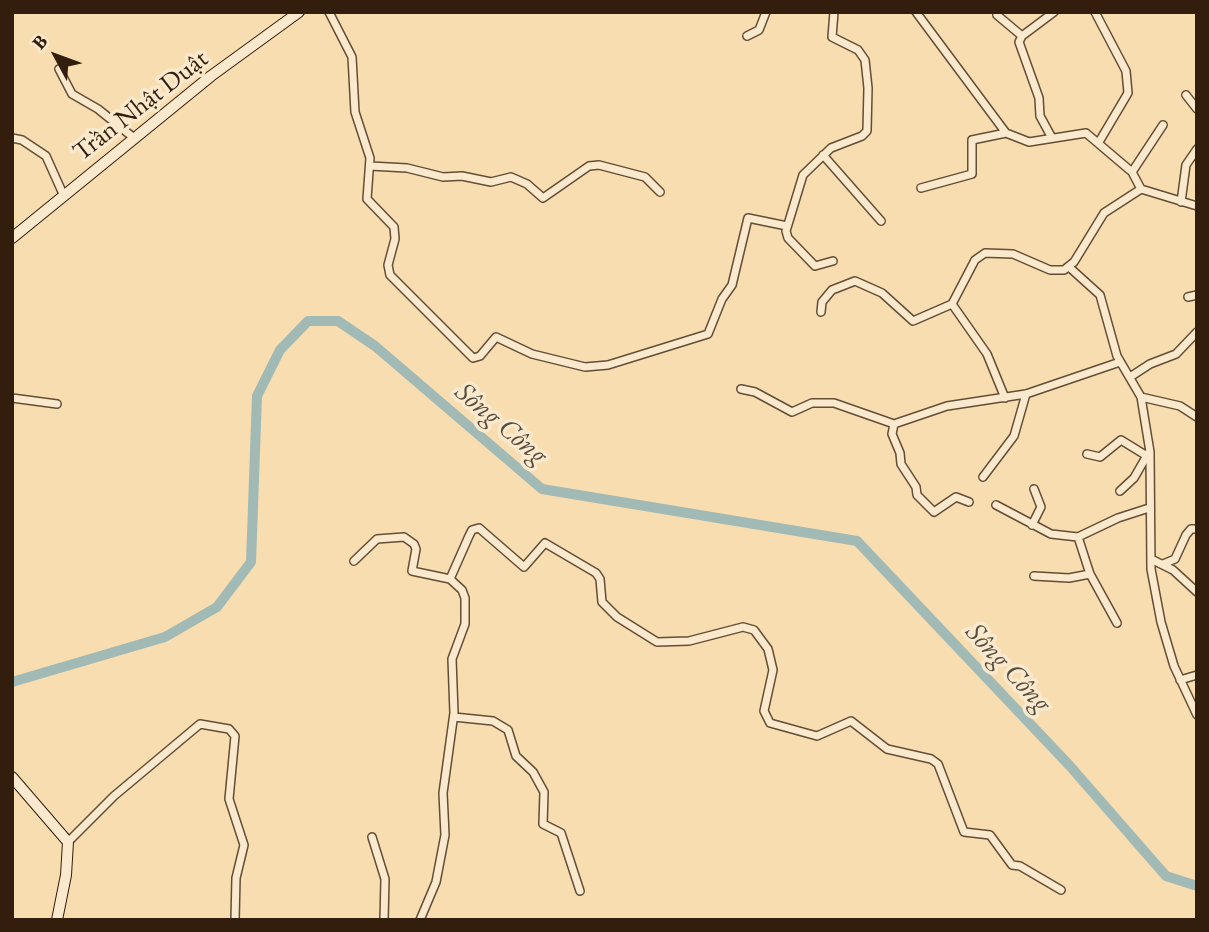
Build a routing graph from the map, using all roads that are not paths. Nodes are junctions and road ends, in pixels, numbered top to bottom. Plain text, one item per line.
1 (299, 12) edge
2 (329, 12) edge
3 (766, 12) edge
4 (834, 12) edge
5 (916, 12) edge
6 (1054, 12) edge
7 (1095, 12) edge
8 (997, 15) dead end
9 (747, 36) dead end
10 (1022, 36) junction
11 (59, 69) dead end
12 (1186, 95) dead end
13 (1197, 109) edge
14 (1164, 125) dead end
15 (1006, 133) junction
16 (12, 138) edge
17 (134, 138) junction
18 (1052, 138) junction
19 (1099, 142) junction
20 (1197, 149) edge
21 (823, 155) junction
22 (370, 166) junction
23 (1132, 172) junction
24 (921, 188) dead end
25 (1142, 189) junction
26 (660, 192) dead end
27 (63, 194) junction
28 (1181, 202) junction
29 (1197, 206) edge
30 (881, 221) dead end
31 (787, 226) junction
32 (12, 238) edge
33 (833, 261) dead end
34 (1069, 267) junction
35 (1197, 295) edge
36 (1188, 297) dead end
37 (952, 304) junction
38 (821, 312) dead end
39 (1197, 332) edge
40 (1120, 362) junction
41 (1130, 377) junction
42 (741, 389) dead end
43 (1026, 394) junction
44 (1141, 397) junction
45 (12, 398) edge
46 (1005, 398) junction
47 (57, 404) dead end
48 (1197, 417) edge
49 (894, 424) junction
50 (1087, 454) dead end
51 (1148, 454) junction
52 (983, 477) dead end
53 (1034, 489) dead end
54 (1120, 491) dead end
55 (970, 502) dead end
56 (996, 505) dead end
57 (1149, 508) junction
58 (1032, 525) junction
59 (1197, 528) edge
60 (1078, 537) junction
61 (1151, 559) junction
62 (354, 561) dead end
63 (1163, 564) junction
64 (1090, 574) junction
65 (1034, 576) dead end
66 (450, 579) junction
67 (1197, 592) edge
68 (1117, 622) dead end
69 (1197, 676) edge
70 (1180, 680) junction
71 (1197, 715) edge
72 (454, 717) junction
73 (12, 777) edge
74 (372, 837) dead end
75 (68, 842) junction
76 (1061, 890) dead end
77 (580, 891) dead end
78 (57, 920) edge
79 (235, 920) edge
80 (384, 920) edge
81 (420, 920) edge

1 - 17 main road, Trần Nhật Duật
2 - 22 street
3 - 9 street
4 - 21 street
5 - 15 street
6 - 10 street
7 - 19 street
8 - 10 street
10 - 18 street
11 - 17 street
12 - 13 street
14 - 23 street
15 - 18 street
15 - 24 street
16 - 27 street
17 - 27 main road, Trần Nhật Duật
18 - 19 street
19 - 23 street
20 - 28 street
21 - 30 street
21 - 31 street
22 - 26 street
22 - 31 street
23 - 25 street
25 - 28 street
25 - 34 street
27 - 32 main road, Trần Nhật Duật
28 - 29 street
31 - 33 street
34 - 37 street
34 - 40 street
35 - 36 street
37 - 38 street
37 - 46 street
39 - 41 street
40 - 41 street
40 - 43 street
41 - 44 street
42 - 49 street
43 - 46 street
43 - 52 street
44 - 48 street
44 - 51 street
45 - 47 street
46 - 49 street
49 - 55 street
50 - 51 street
51 - 54 street
51 - 57 street
53 - 58 street
56 - 58 street
57 - 60 street
57 - 61 street
58 - 60 street
59 - 63 street
60 - 64 street
61 - 63 street
61 - 70 street
62 - 66 street
63 - 67 street
64 - 65 street
64 - 68 street
66 - 72 street
66 - 76 street
69 - 70 street
70 - 71 street
72 - 77 street
72 - 81 street
73 - 75 main road
74 - 80 street
75 - 78 main road
75 - 79 street

